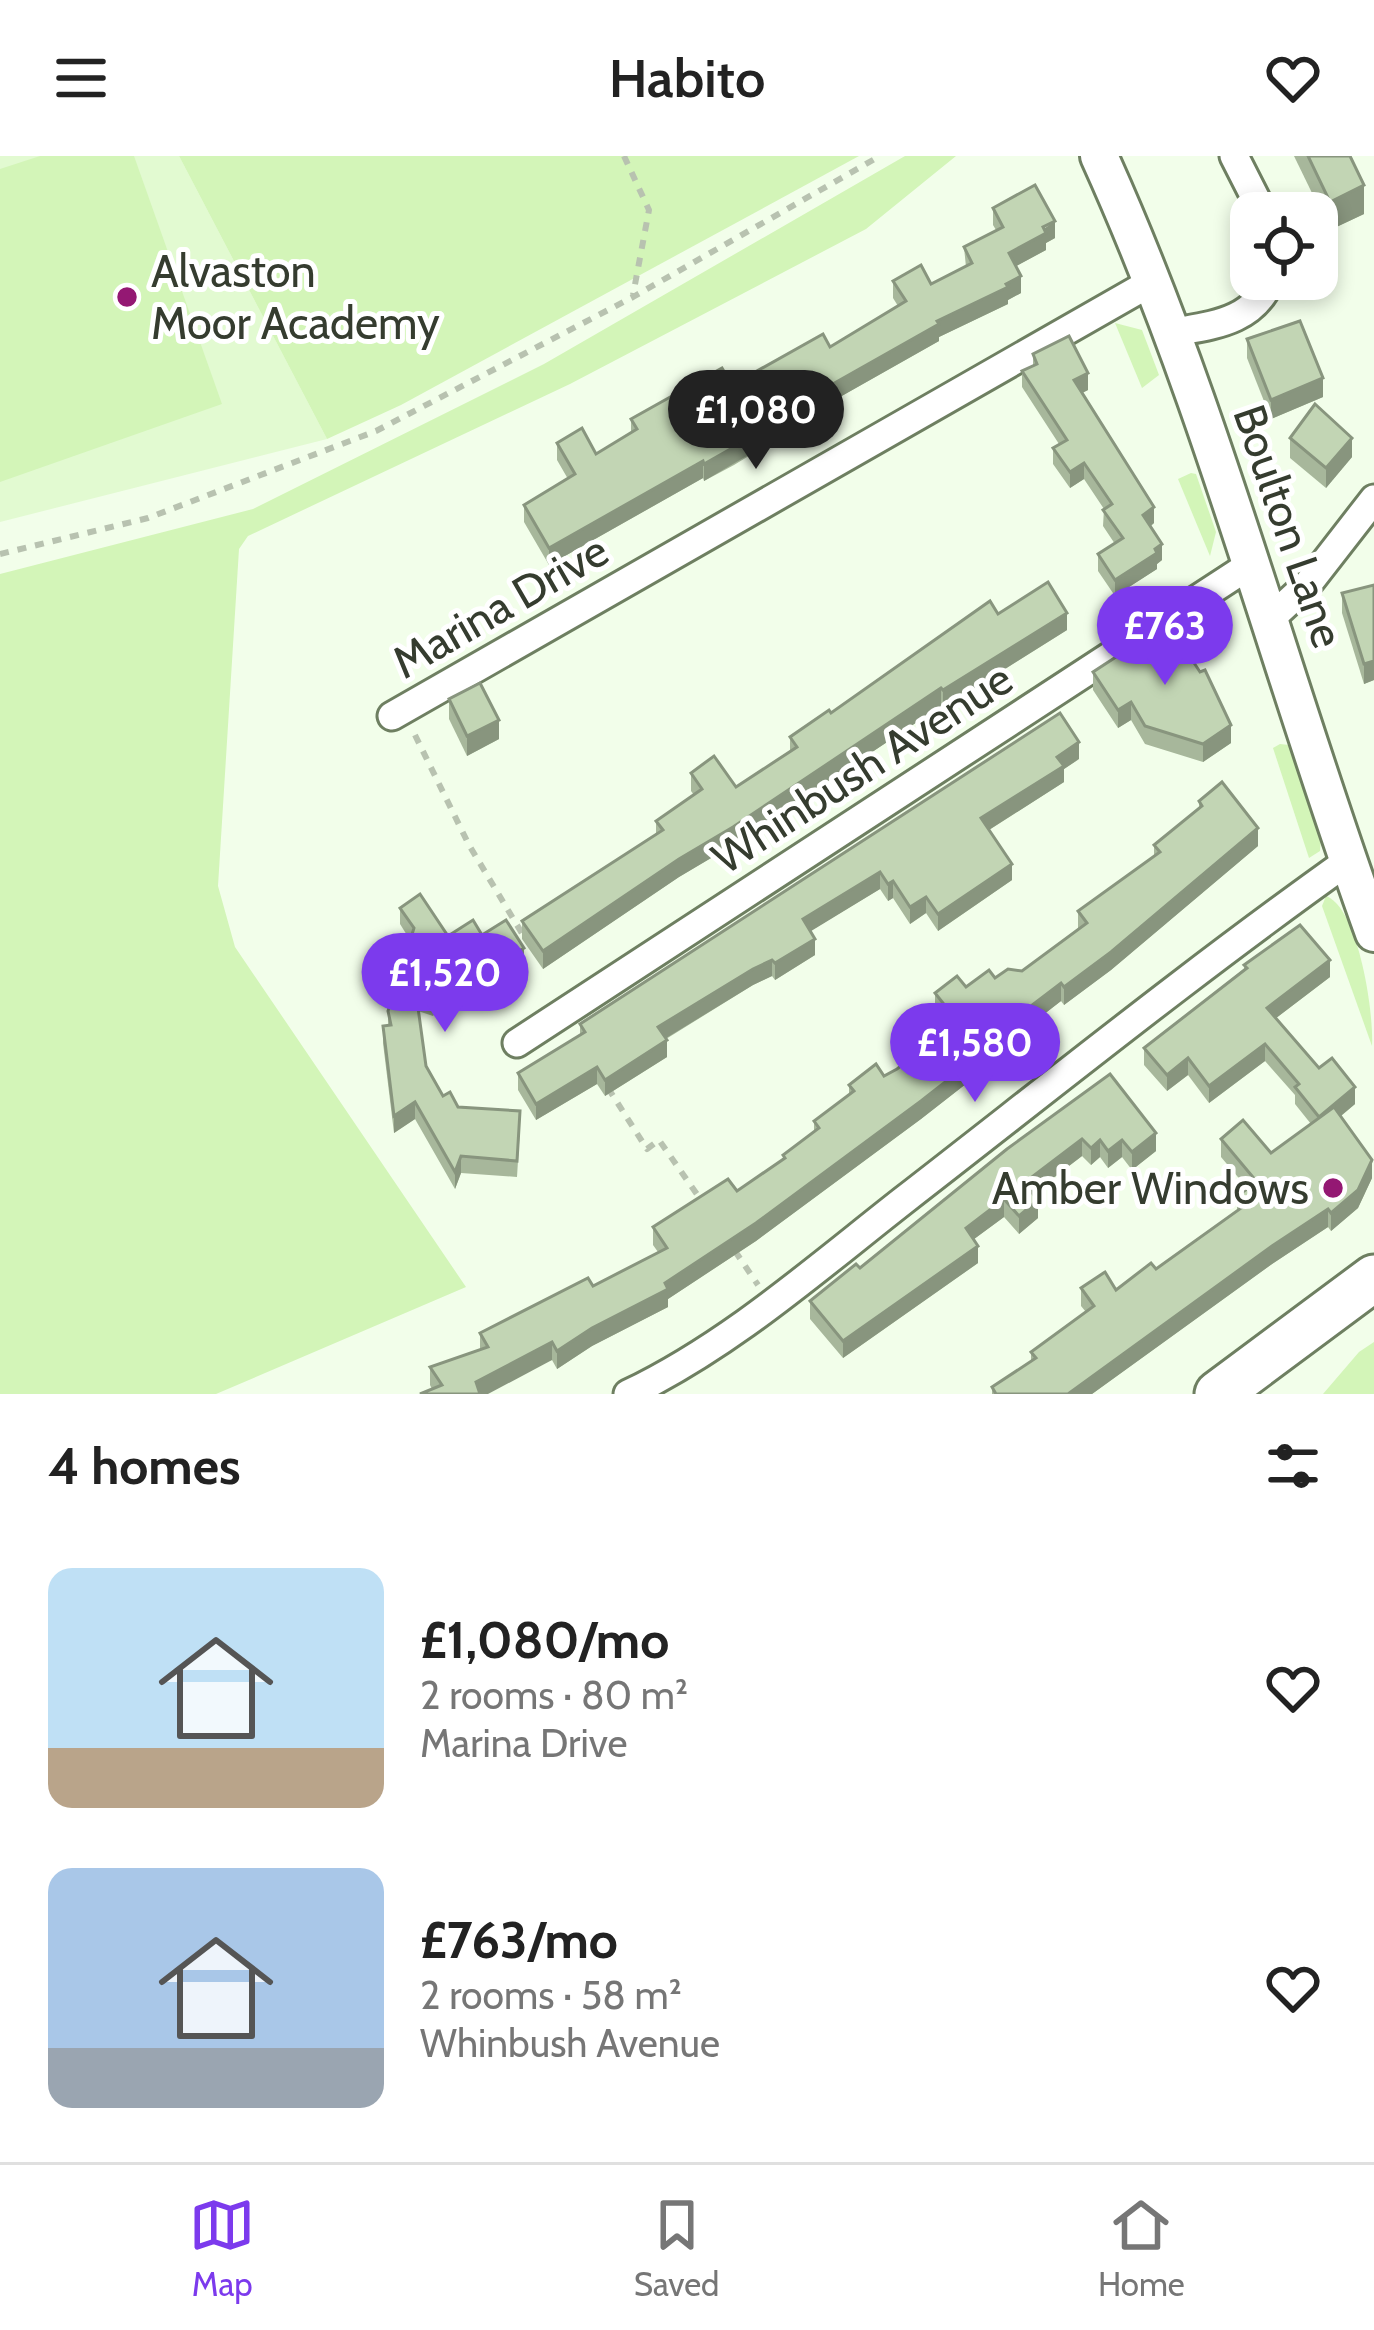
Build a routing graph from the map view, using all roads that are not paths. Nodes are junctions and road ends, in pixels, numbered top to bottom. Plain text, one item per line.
1 (1099, 156) edge
2 (1234, 156) edge
3 (1252, 192) edge
4 (1150, 283) junction
5 (1259, 300) edge
6 (1170, 332) junction
7 (1374, 499) edge
8 (1253, 563) junction
9 (1271, 618) junction
10 (397, 713) road end
11 (1348, 861) junction
12 (1374, 933) edge
13 (517, 1043) dead end
14 (1374, 1278) edge
15 (628, 1394) edge
16 (1218, 1394) edge

1 - 4 street, Boulton Lane
2 - 3 street
4 - 6 street, Boulton Lane
4 - 10 street, Marina Drive
5 - 6 street
6 - 8 street, Boulton Lane
7 - 9 street
8 - 9 street, Boulton Lane
8 - 13 street, Whinbush Avenue
9 - 11 street, Boulton Lane
11 - 12 street, Boulton Lane
11 - 15 street
14 - 16 main road

